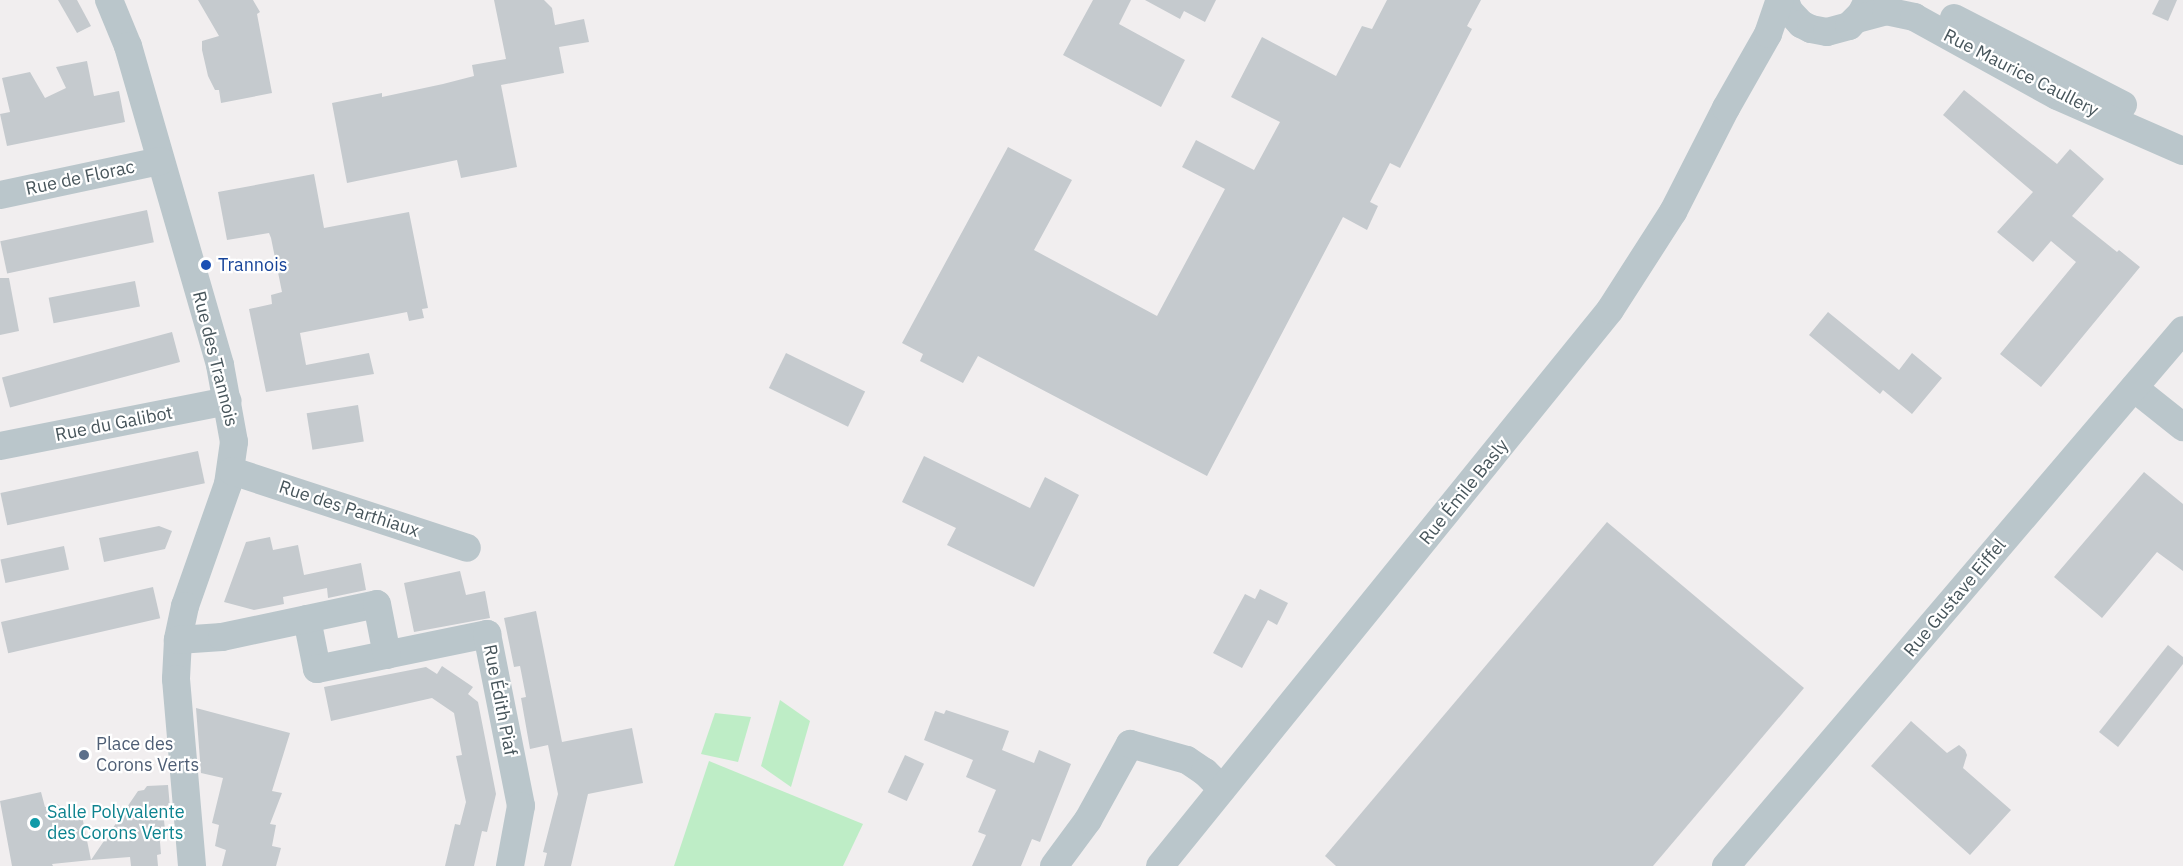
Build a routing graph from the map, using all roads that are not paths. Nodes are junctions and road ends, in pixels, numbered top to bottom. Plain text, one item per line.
1 (109, 0) edge
2 (1780, 0) edge
3 (1785, 0) edge
4 (1916, 0) edge
5 (1862, 9) edge
6 (1822, 32) junction
7 (1733, 96) junction
8 (2183, 131) edge
9 (2183, 151) edge
10 (160, 161) junction
11 (0, 195) edge
12 (2183, 330) edge
13 (2134, 388) junction
14 (228, 401) junction
15 (2183, 427) edge
16 (0, 446) edge
17 (232, 471) junction
18 (467, 548) dead end
19 (307, 619) junction
20 (178, 640) junction
21 (387, 655) junction
22 (1222, 789) junction
23 (192, 866) edge
24 (510, 866) edge
25 (1054, 866) edge
26 (1161, 866) edge
27 (1726, 866) edge

1 - 10 street, Rue des Trannois
2 - 7 street, Rue Émile Basly
3 - 6 street
4 - 8 street, Rue Maurice Caullery
5 - 6 street, Rue Maurice Caullery
5 - 9 street, Rue Maurice Caullery
6 - 7 street, Rue Émile Basly
7 - 22 street, Rue Émile Basly
10 - 11 street, Rue de Florac
10 - 14 street, Rue des Trannois
12 - 13 street, Rue Gustave Eiffel
13 - 15 street
13 - 27 street, Rue Gustave Eiffel
14 - 16 street, Rue du Galibot
14 - 17 street, Rue des Trannois
17 - 18 street, Rue des Parthiaux
17 - 20 street, Rue des Trannois
19 - 20 street
19 - 21 street, Rue Édith Piaf
19 - 21 street
20 - 23 street, Rue des Trannois
21 - 24 street, Rue Édith Piaf
22 - 25 street
22 - 26 street, Rue Émile Basly

